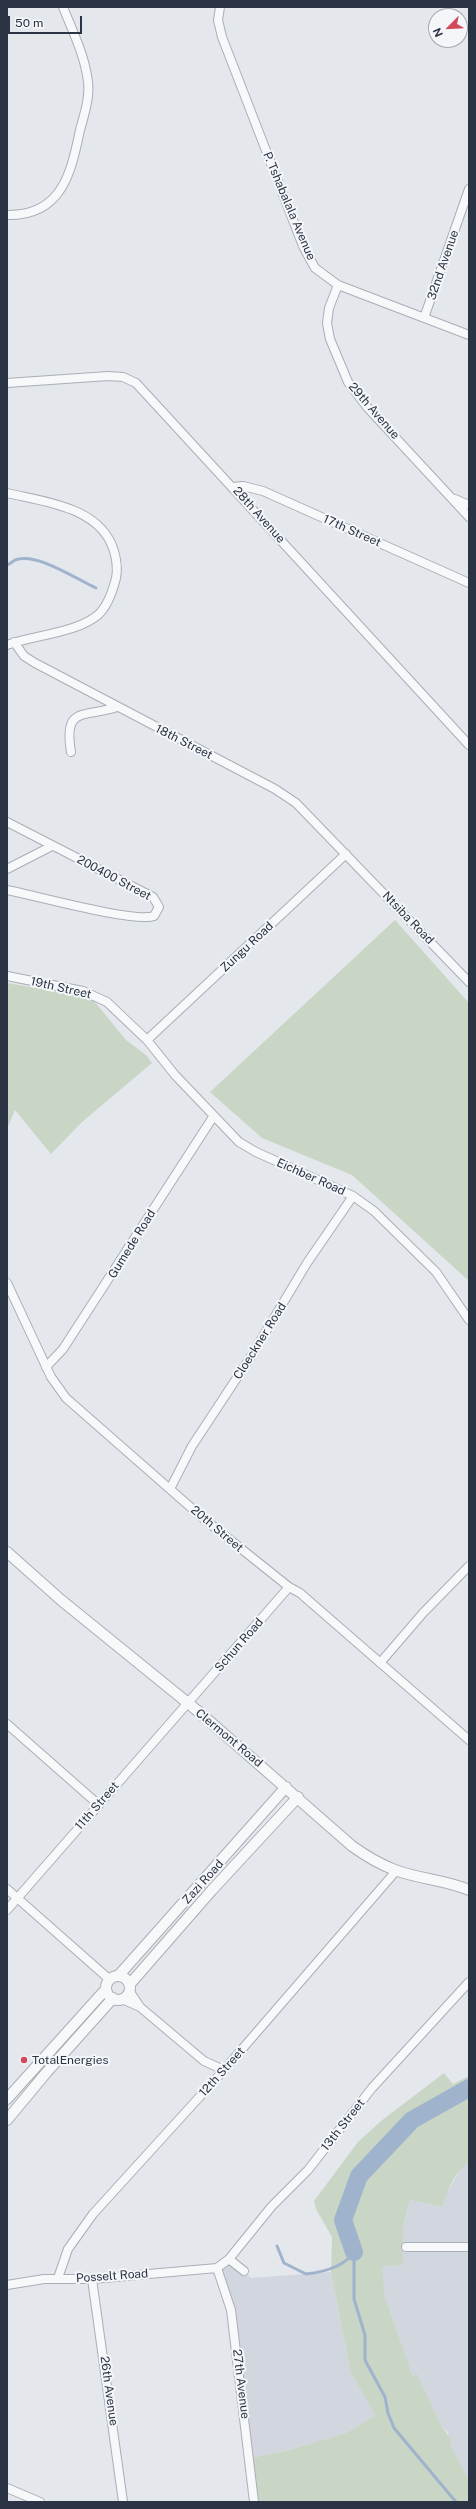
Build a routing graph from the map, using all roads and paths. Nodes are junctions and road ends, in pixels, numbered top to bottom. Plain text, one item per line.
1 (63, 7) edge
2 (220, 7) edge
3 (469, 189) edge
4 (7, 215) edge
5 (338, 285) junction
6 (424, 318) junction
7 (469, 335) edge
8 (7, 383) edge
9 (233, 487) junction
10 (7, 493) edge
11 (452, 498) junction
12 (469, 505) edge
13 (469, 517) edge
14 (469, 582) edge
15 (11, 644) edge
16 (117, 707) junction
17 (469, 745) edge
18 (71, 752) dead end
19 (7, 822) edge
20 (52, 846) junction
21 (346, 854) junction
22 (7, 869) edge
23 (7, 890) edge
24 (7, 976) edge
25 (469, 982) edge
26 (147, 1040) junction
27 (213, 1117) junction
28 (353, 1196) junction
29 (7, 1283) edge
30 (469, 1320) edge
31 (46, 1367) junction
32 (170, 1488) junction
33 (7, 1552) edge
34 (469, 1566) edge
35 (289, 1587) junction
36 (380, 1663) junction
37 (188, 1703) junction
38 (7, 1724) edge
39 (469, 1740) edge
40 (286, 1787) junction
41 (298, 1797) junction
42 (99, 1805) junction
43 (396, 1871) junction
44 (7, 1889) edge
45 (469, 1890) edge
46 (18, 1898) junction
47 (7, 1910) edge
48 (111, 1981) junction
49 (469, 1982) edge
50 (130, 1988) junction
51 (117, 1999) junction
52 (140, 2007) junction
53 (224, 2070) junction
54 (7, 2099) edge
55 (7, 2120) edge
56 (406, 2247) dead end
57 (469, 2247) edge
58 (229, 2259) junction
59 (217, 2268) junction
60 (244, 2271) dead end
61 (58, 2278) junction
62 (92, 2279) junction
63 (7, 2285) edge
64 (7, 2488) edge
65 (40, 2502) edge
66 (123, 2502) edge
67 (254, 2502) edge

1 - 4 street
2 - 5 street, P. Tshabalala Avenue
3 - 6 street, 32nd Avenue
5 - 6 street, P. Tshabalala Avenue
5 - 11 street, 29th Avenue
6 - 7 street, P. Tshabalala Avenue
8 - 9 street, 28th Avenue
9 - 14 street, 17th Street
9 - 17 street, 28th Avenue
10 - 15 street
11 - 12 street
11 - 13 street, 29th Avenue
15 - 16 street, 18th Street
16 - 18 street
16 - 21 street, 18th Street
19 - 20 street, 200400 Street
20 - 22 street
20 - 23 street, 200400 Street
21 - 25 street, Ntsiba Road
21 - 26 street, Zungu Road
24 - 26 street, 19th Street
26 - 27 street, Eichber Road
27 - 28 street, Eichber Road
27 - 31 street, Gumede Road
28 - 30 street, Eichber Road
28 - 32 street, Cloeckner Road
29 - 31 street, 20th Street
31 - 32 street, 20th Street
32 - 35 street, 20th Street
33 - 37 street, Clermont Road
34 - 36 street
35 - 36 street, 20th Street
35 - 37 street, Schun Road
36 - 39 street, 20th Street
37 - 40 street, Clermont Road
37 - 42 street, 11th Street
38 - 42 street
40 - 41 street, Clermont Road
40 - 48 street, Zazi Road
41 - 43 street, Clermont Road
41 - 50 street, Zazi Road
42 - 46 street, 11th Street
43 - 45 street, Clermont Road
43 - 53 street, 12th Street
44 - 46 street
46 - 47 street, 11th Street
46 - 48 street
48 - 50 street
48 - 51 street
48 - 54 street, Zazi Road
49 - 58 street, 13th Street
50 - 51 street, Zazi Road
50 - 52 street
51 - 52 street
51 - 55 street
52 - 53 street
53 - 61 street, 12th Street
56 - 57 street
58 - 59 street, 13th Street
58 - 60 street
59 - 62 street, Posselt Road
59 - 67 street, 27th Avenue
61 - 62 street, Posselt Road
61 - 63 street, Posselt Road
62 - 66 street, 26th Avenue
64 - 65 street

